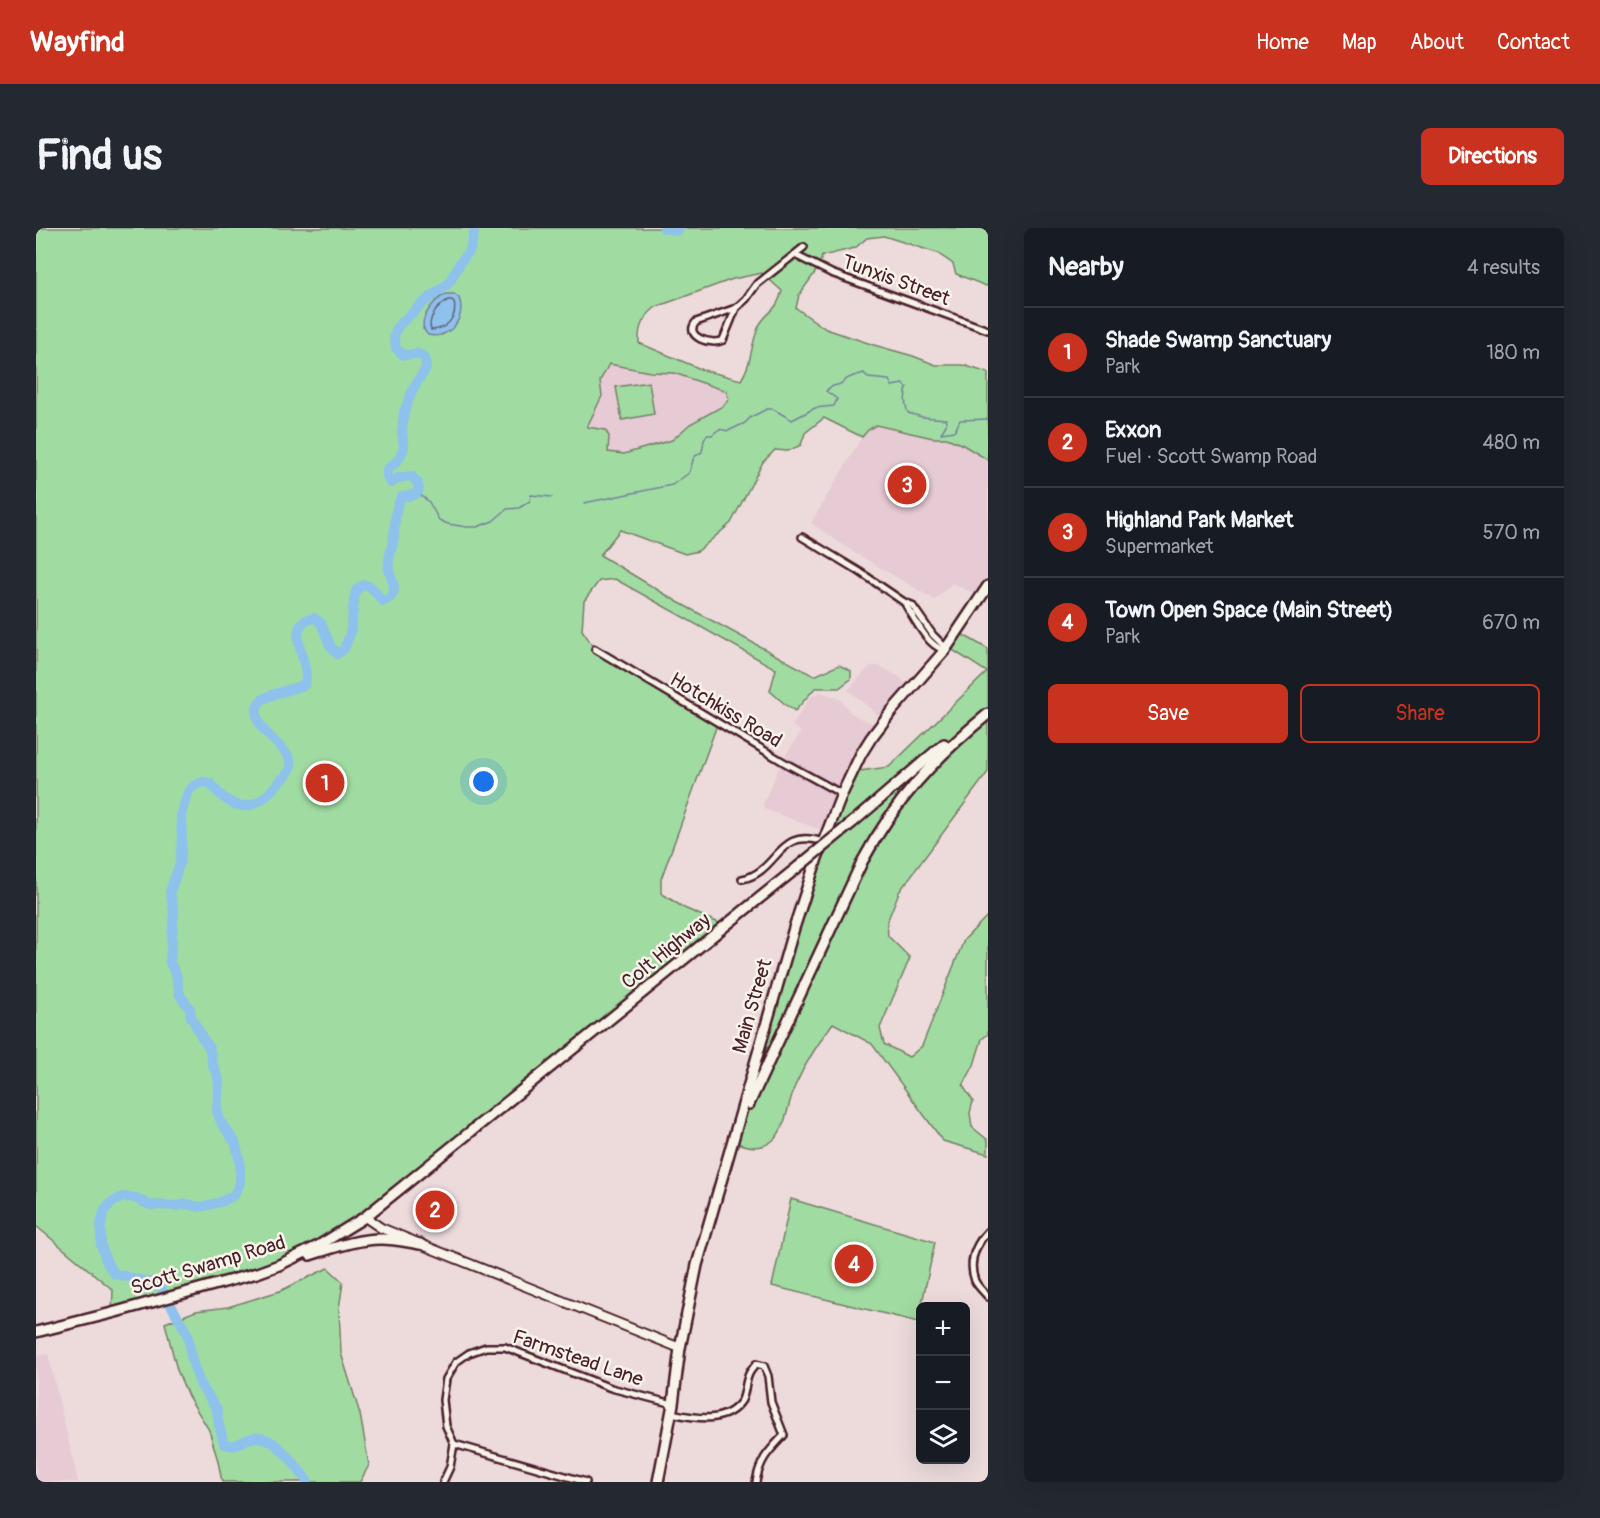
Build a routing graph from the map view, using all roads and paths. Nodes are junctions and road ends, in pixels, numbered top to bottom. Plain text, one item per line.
1 (804, 247) dead end
2 (795, 255) junction
3 (736, 308) junction
4 (988, 330) edge
5 (802, 537) dead end
6 (988, 586) edge
7 (595, 649) dead end
8 (945, 650) junction
9 (988, 712) edge
10 (842, 794) junction
11 (823, 842) junction
12 (742, 879) dead end
13 (733, 1142) junction
14 (365, 1217) junction
15 (988, 1231) edge
16 (420, 1244) junction
17 (279, 1265) junction
18 (988, 1297) edge
19 (36, 1332) edge
20 (680, 1348) junction
21 (672, 1409) junction
22 (454, 1444) junction
23 (443, 1482) edge
24 (586, 1482) edge
25 (658, 1482) edge
26 (756, 1482) edge

1 - 2 street
2 - 3 street
2 - 4 street, Tunxis Street
3 - 3 street
5 - 8 street
6 - 8 highway, Main Street
7 - 10 street, Hotchkiss Road
8 - 10 highway, Main Street
9 - 13 highway
9 - 14 highway, Colt Highway, bridge
10 - 11 highway, Main Street
11 - 12 street
11 - 13 highway, Main Street
13 - 20 highway, Main Street
14 - 16 main road
14 - 17 highway, Scott Swamp Road
15 - 18 street
16 - 17 highway
16 - 20 main road
17 - 19 highway, Scott Swamp Road
20 - 21 highway, Main Street
21 - 22 street, Farmstead Lane
21 - 25 highway, Main Street
21 - 26 street, Farmstead Lane
22 - 23 street
22 - 24 street

